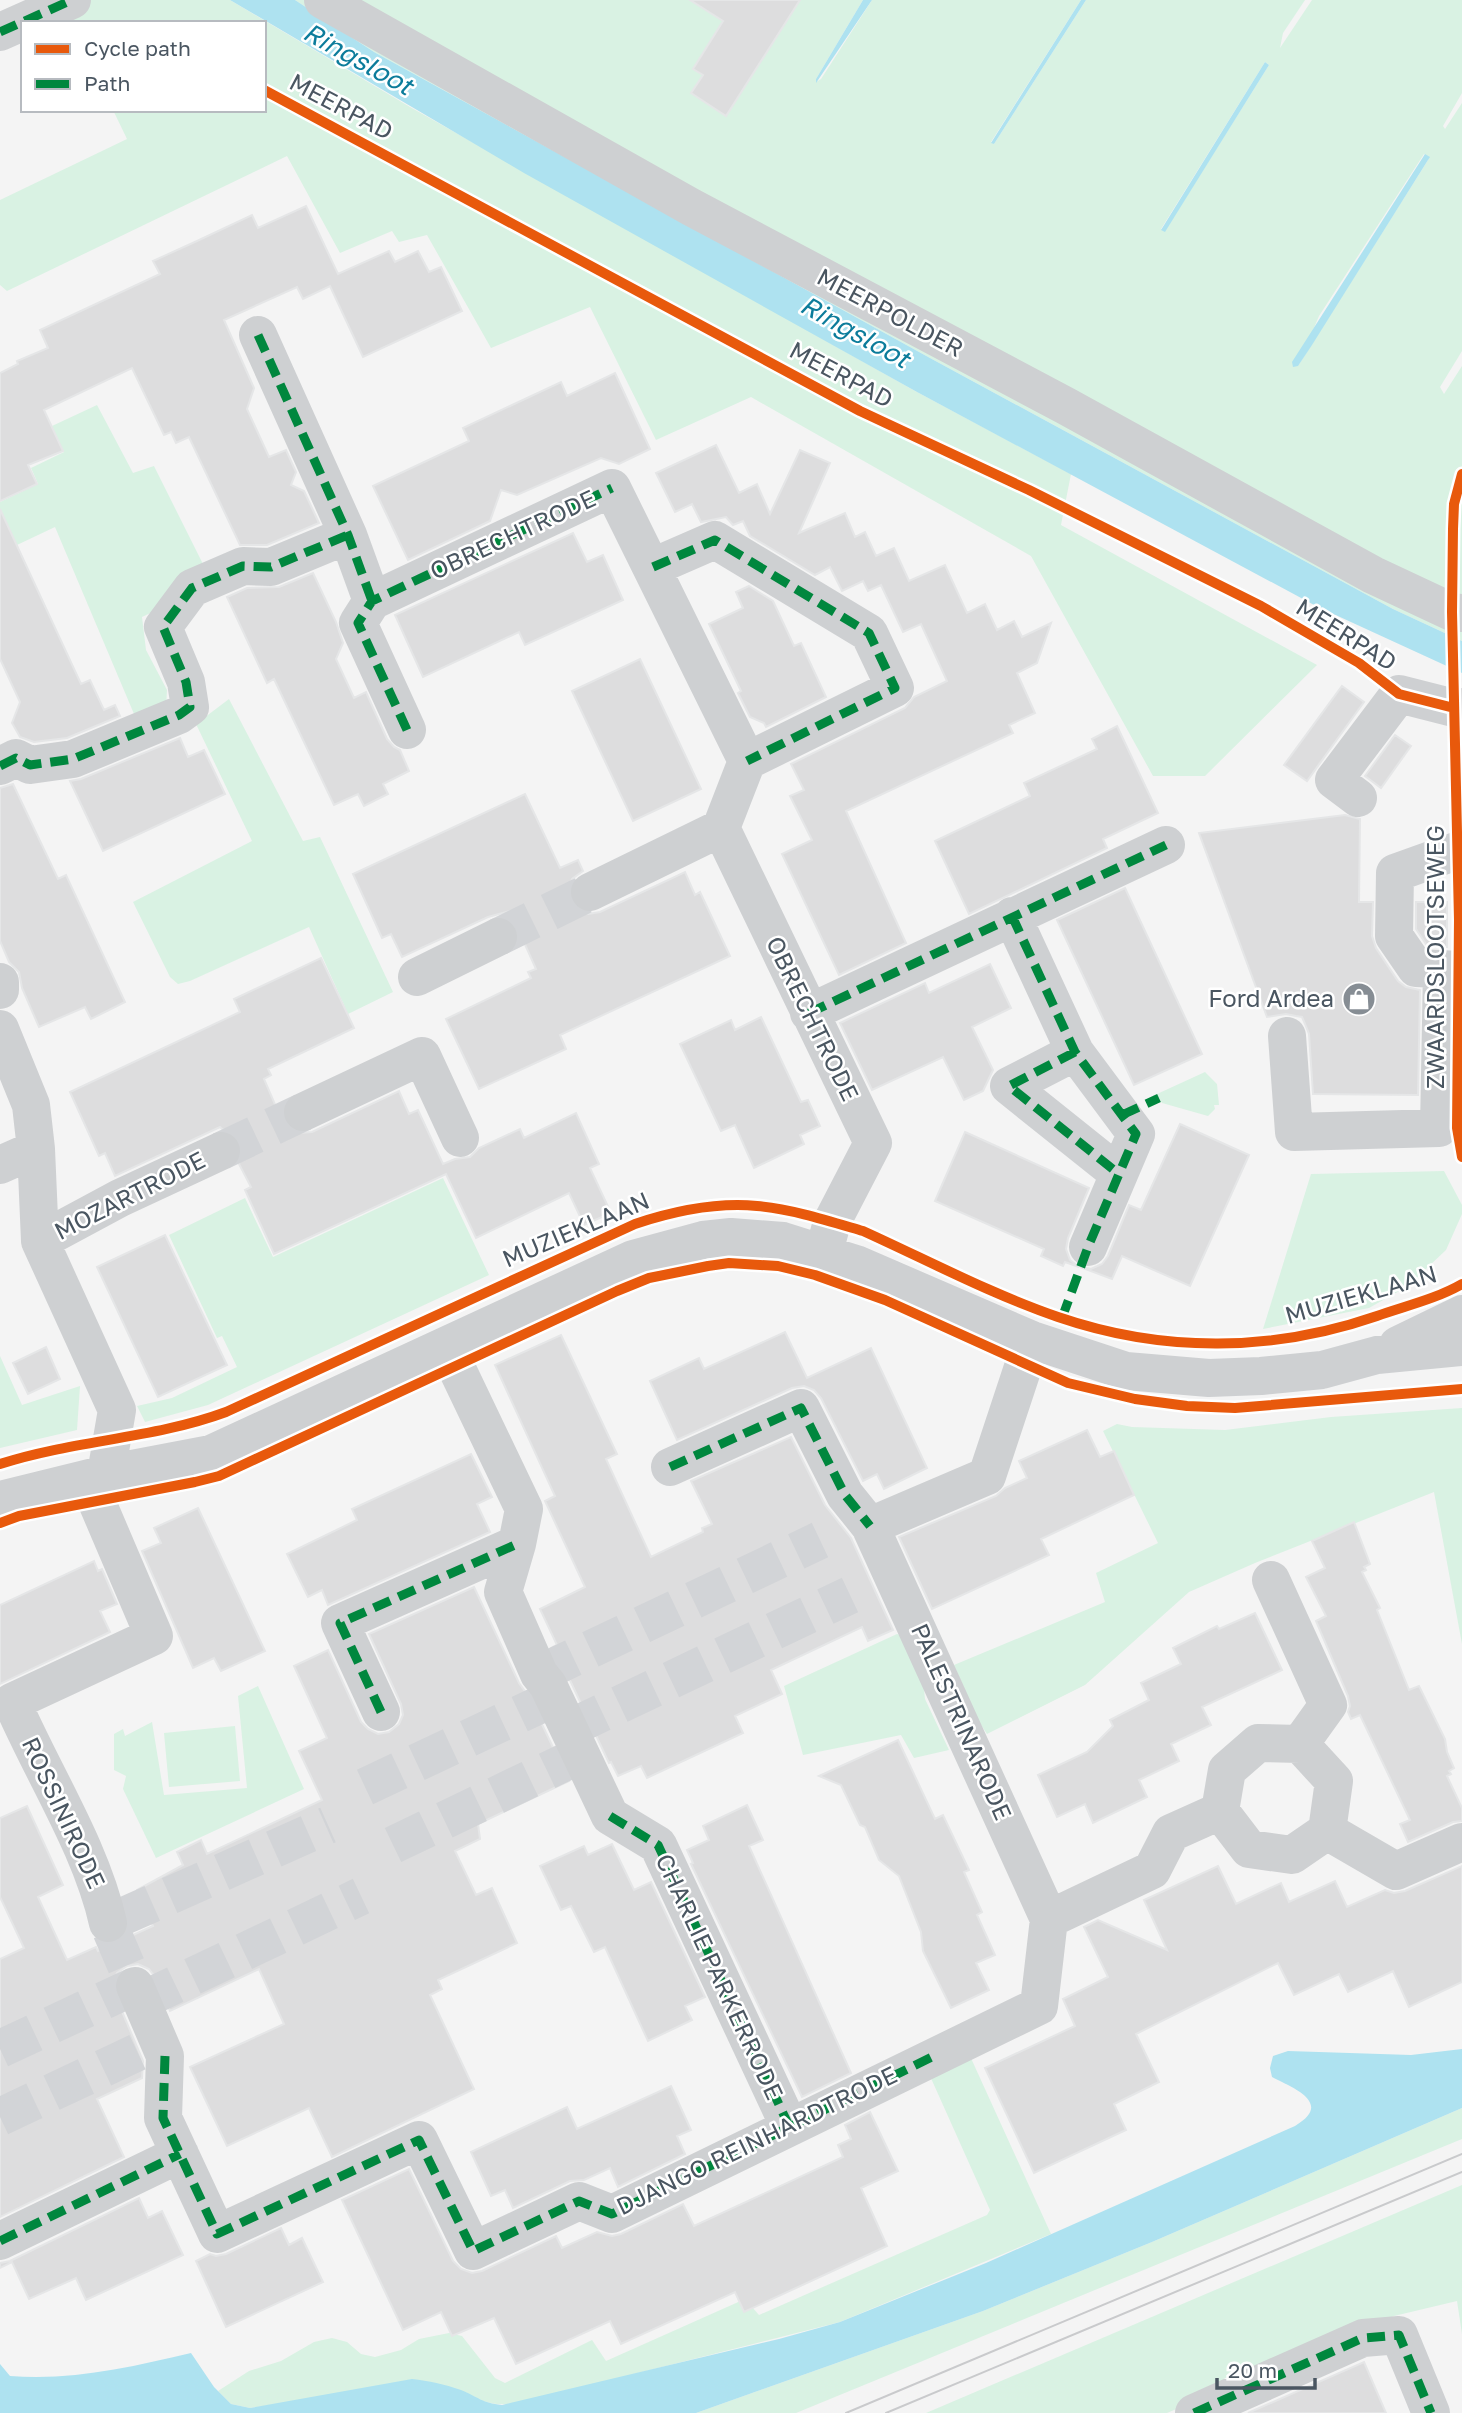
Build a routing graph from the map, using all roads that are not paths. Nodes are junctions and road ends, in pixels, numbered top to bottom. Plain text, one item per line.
1 (72, 0) edge
2 (323, 0) edge
3 (25, 21) edge
4 (21, 23) edge
5 (0, 32) edge
6 (258, 335) dead end
7 (348, 535) junction
8 (653, 567) junction
9 (372, 601) junction
10 (1462, 613) edge
11 (1462, 707) edge
12 (407, 730) dead end
13 (747, 761) junction
14 (0, 765) edge
15 (1358, 798) dead end
16 (721, 828) junction
17 (1166, 845) dead end
18 (1462, 849) edge
19 (590, 892) tunnel mouth
20 (1012, 916) junction
21 (498, 937) tunnel mouth
22 (1452, 969) edge
23 (417, 977) dead end
24 (0, 982) edge
25 (0, 990) edge
26 (809, 1013) junction
27 (0, 1029) edge
28 (1287, 1037) dead end
29 (1075, 1052) junction
30 (303, 1112) tunnel mouth
31 (460, 1138) dead end
32 (36, 1149) junction
33 (221, 1151) tunnel mouth
34 (0, 1165) edge
35 (1119, 1174) junction
36 (40, 1241) junction
37 (1088, 1247) dead end
38 (824, 1252) junction
39 (1462, 1314) edge
40 (1032, 1340) junction
41 (446, 1346) junction
42 (1462, 1347) edge
43 (1377, 1355) junction
44 (670, 1467) dead end
45 (106, 1474) junction
46 (0, 1500) edge
47 (870, 1526) junction
48 (517, 1544) junction
49 (1271, 1580) dead end
50 (6, 1700) edge
51 (381, 1712) dead end
52 (1300, 1744) junction
53 (1220, 1811) junction
54 (1327, 1831) junction
55 (1462, 1842) edge
56 (1049, 1919) junction
57 (108, 1923) dead end
58 (135, 1986) dead end
59 (789, 2126) junction
60 (180, 2154) junction
61 (0, 2241) edge
62 (1195, 2413) edge
63 (1431, 2413) edge

1 - 3 street
2 - 10 street, MEERPOLDER
4 - 5 street
6 - 7 street
7 - 9 street
7 - 14 street
8 - 9 street, OBRECHTRODE
8 - 13 street, OBRECHTRODE
8 - 13 street
9 - 12 street
11 - 15 street
13 - 16 street
16 - 19 street
16 - 26 street, OBRECHTRODE
17 - 20 street
18 - 22 street
20 - 26 street
20 - 29 street
21 - 23 street
22 - 28 street
24 - 25 street
26 - 38 street, OBRECHTRODE
27 - 32 street
29 - 35 street
29 - 35 street
30 - 31 street
32 - 34 street
32 - 36 street
33 - 36 street, MOZARTRODE
35 - 37 street
36 - 45 street
38 - 40 street, MUZIEKLAAN
38 - 41 street, MUZIEKLAAN
39 - 43 street, MUZIEKLAAN
40 - 43 street, MUZIEKLAAN
40 - 47 street
41 - 45 street, MUZIEKLAAN
41 - 48 street, CHARLIE PARKERRODE
42 - 43 street, MUZIEKLAAN
44 - 47 street, PALESTRINARODE
45 - 46 street, MUZIEKLAAN
45 - 50 street, ROSSINIRODE
47 - 56 street, PALESTRINARODE
48 - 51 street
48 - 59 street, CHARLIE PARKERRODE
49 - 52 street
50 - 57 street, ROSSINIRODE
52 - 53 street
52 - 54 street
53 - 54 street
53 - 56 street
54 - 55 street
56 - 59 street, DJANGO REINHARDTRODE
58 - 60 street
59 - 60 street, DJANGO REINHARDTRODE
60 - 61 street
62 - 63 street

